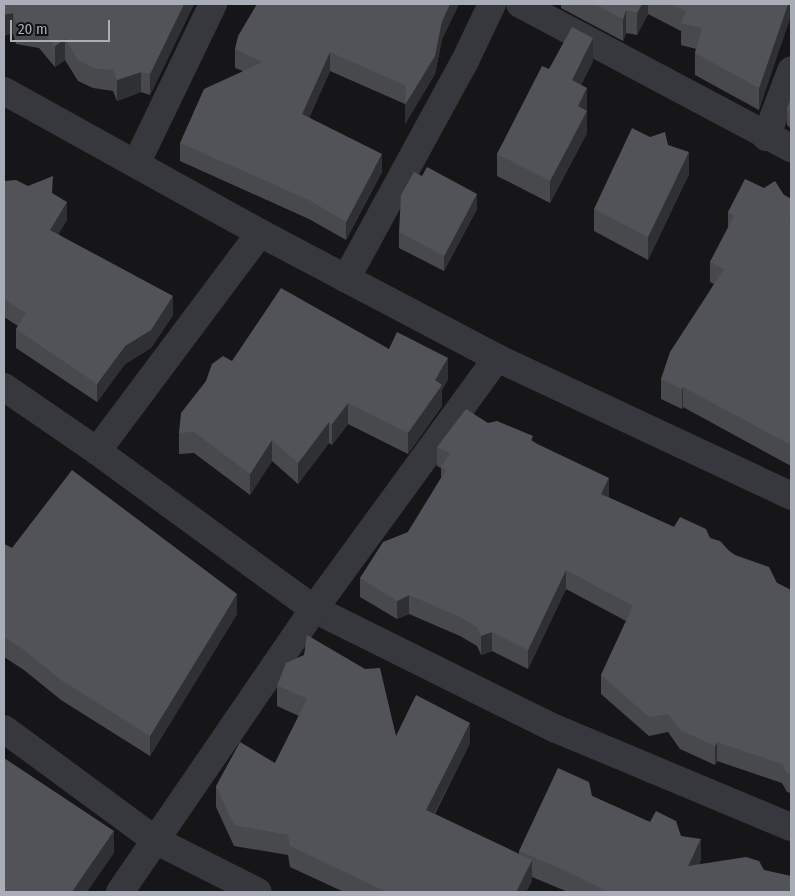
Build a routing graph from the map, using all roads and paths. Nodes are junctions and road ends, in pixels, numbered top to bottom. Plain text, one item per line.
1 (213, 4) edge
2 (492, 4) edge
3 (520, 4) edge
4 (791, 71) edge
5 (4, 91) edge
6 (766, 137) junction
7 (791, 148) edge
8 (136, 164) junction
9 (260, 233) junction
10 (346, 279) junction
11 (497, 358) junction
12 (4, 387) edge
13 (97, 451) junction
14 (791, 496) edge
15 (314, 609) junction
16 (4, 729) edge
17 (791, 827) edge
18 (155, 840) junction
19 (120, 892) edge
20 (258, 892) edge

1 - 8 street
2 - 10 street
3 - 6 street
4 - 6 street
5 - 8 street
6 - 7 street
8 - 9 street
9 - 10 street
9 - 13 street
10 - 11 street
11 - 14 street
11 - 15 street
12 - 13 street
13 - 15 street
15 - 17 street
15 - 18 street
16 - 18 street
18 - 19 street
18 - 20 street

